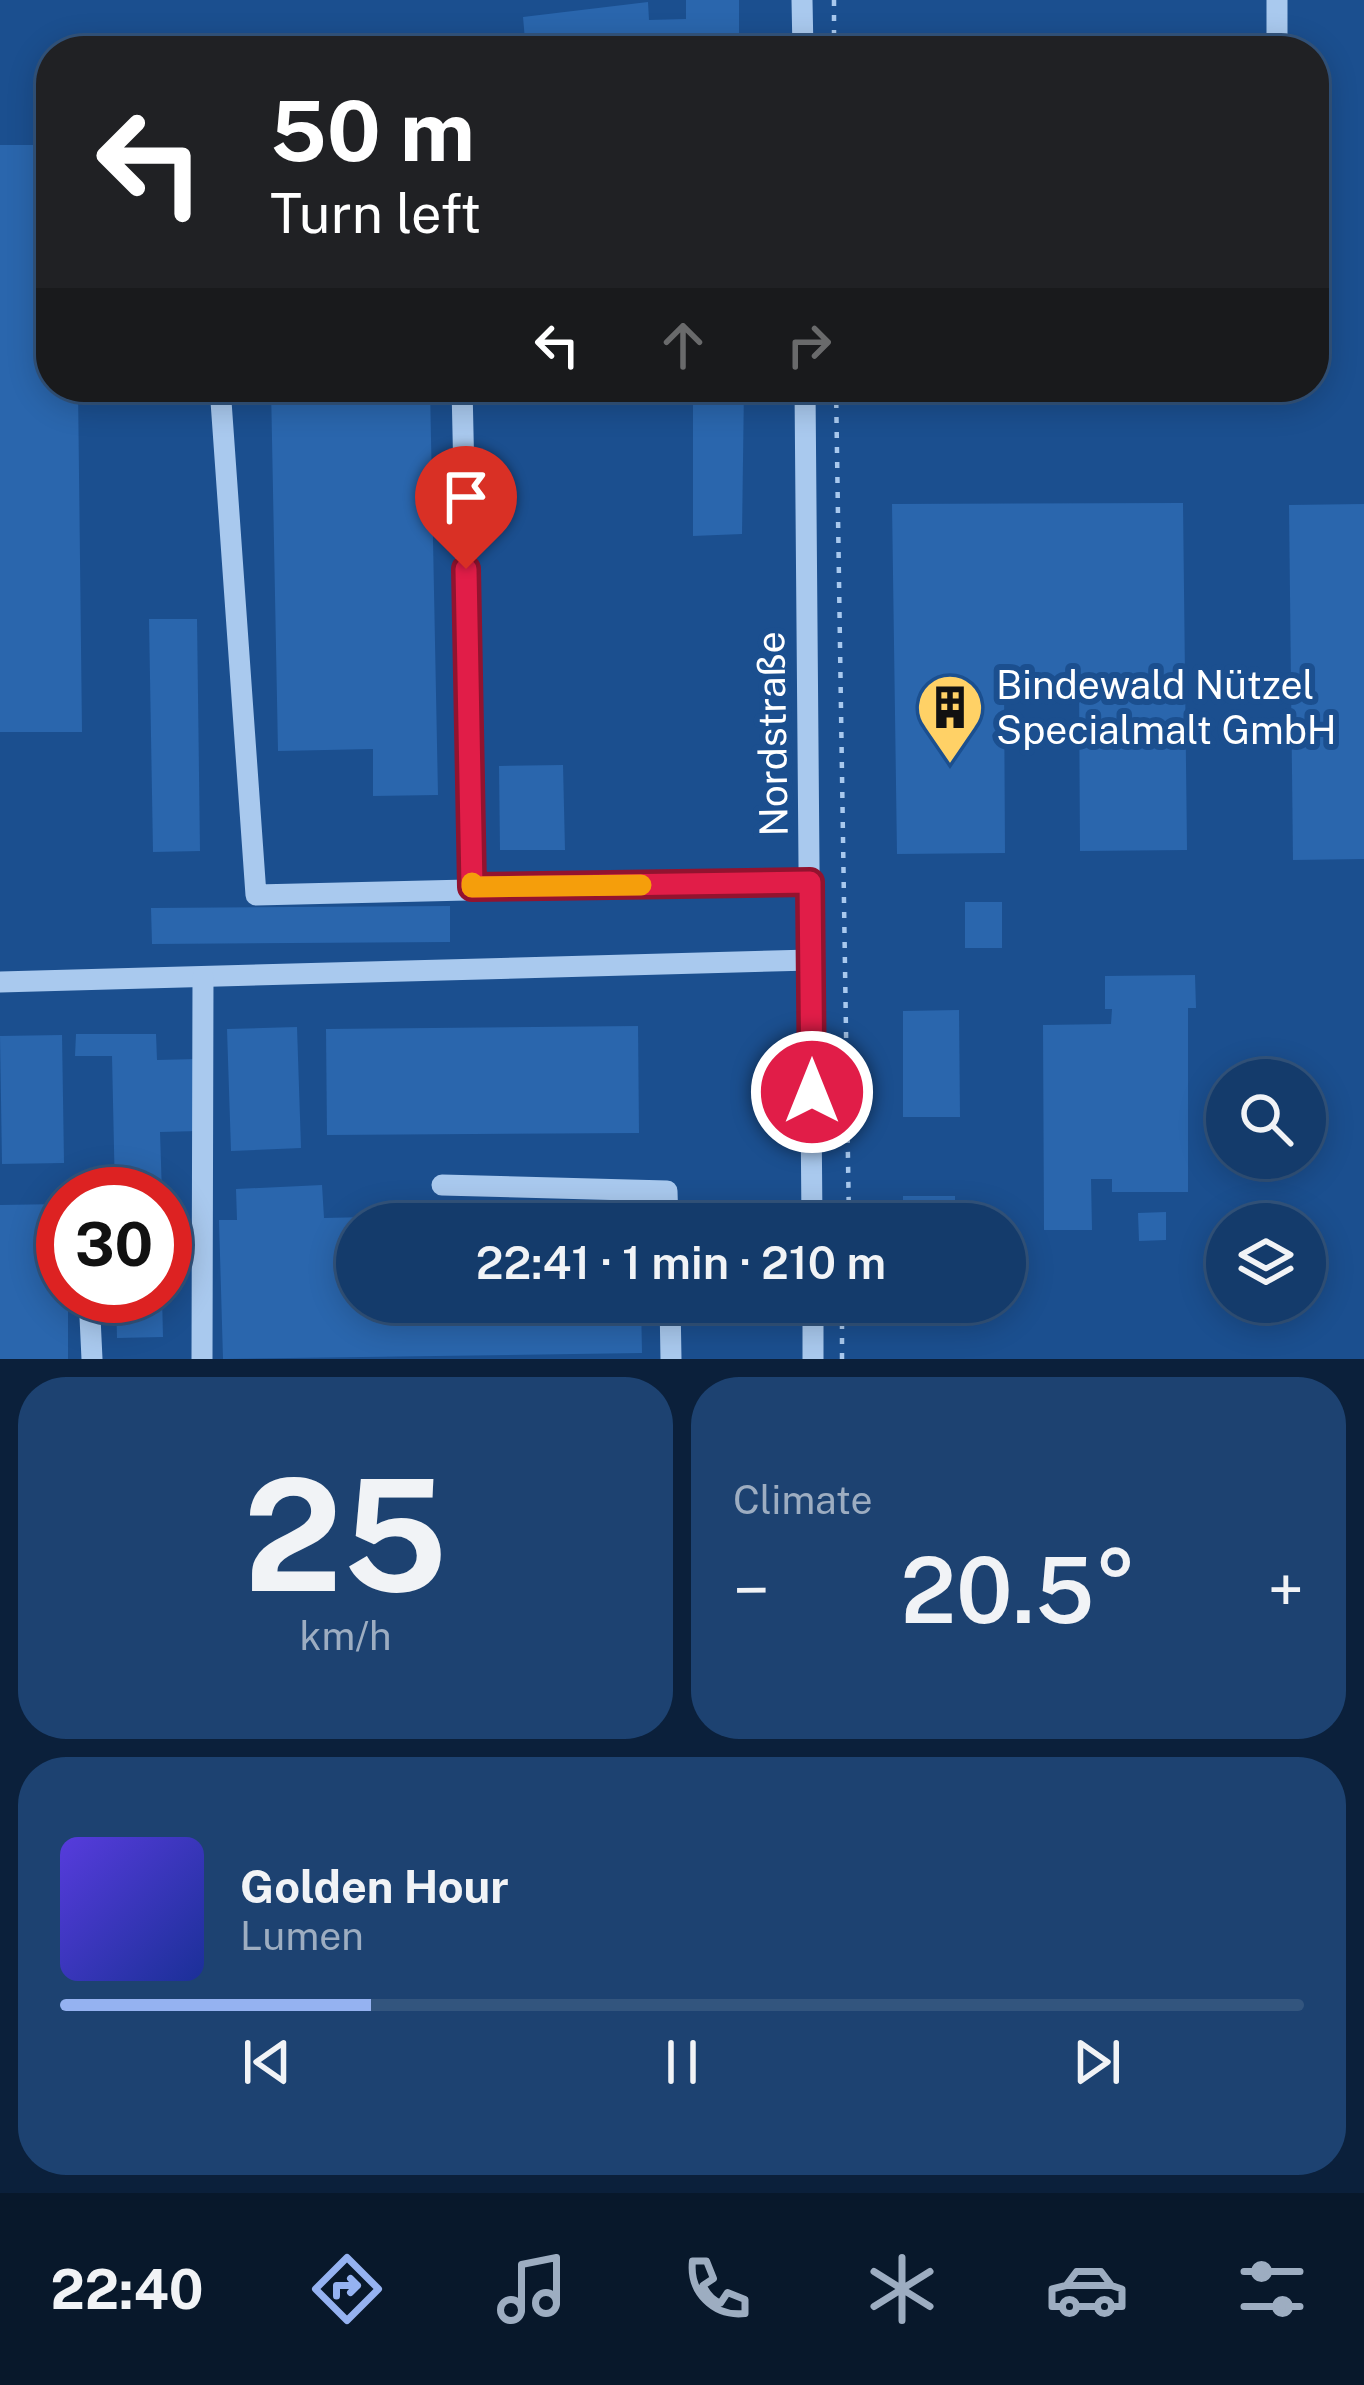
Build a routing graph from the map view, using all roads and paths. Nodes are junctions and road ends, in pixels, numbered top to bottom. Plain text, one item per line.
1 (802, 0) edge
2 (834, 0) edge
3 (1276, 0) edge
4 (802, 36) edge
5 (834, 36) edge
6 (1277, 36) edge
7 (221, 402) edge
8 (462, 402) edge
9 (805, 402) edge
10 (836, 402) edge
11 (810, 882) junction
12 (472, 887) junction
13 (811, 960) junction
14 (203, 977) junction
15 (0, 982) edge
16 (442, 1185) dead end
17 (668, 1203) edge
18 (812, 1203) edge
19 (849, 1203) edge
20 (90, 1323) edge
21 (670, 1323) edge
22 (813, 1323) edge
23 (842, 1323) edge
24 (92, 1359) edge
25 (202, 1359) edge
26 (671, 1359) edge
27 (813, 1359) edge
28 (842, 1359) edge

1 - 4 street
2 - 5 path
3 - 6 street
7 - 12 street
8 - 12 street
9 - 11 street, Nordstraße
10 - 19 path
11 - 12 street
11 - 13 street, Nordstraße
13 - 14 street
13 - 18 street, Nordstraße
14 - 15 street
14 - 25 street
16 - 17 street
20 - 24 street
21 - 26 street
22 - 27 street
23 - 28 path

